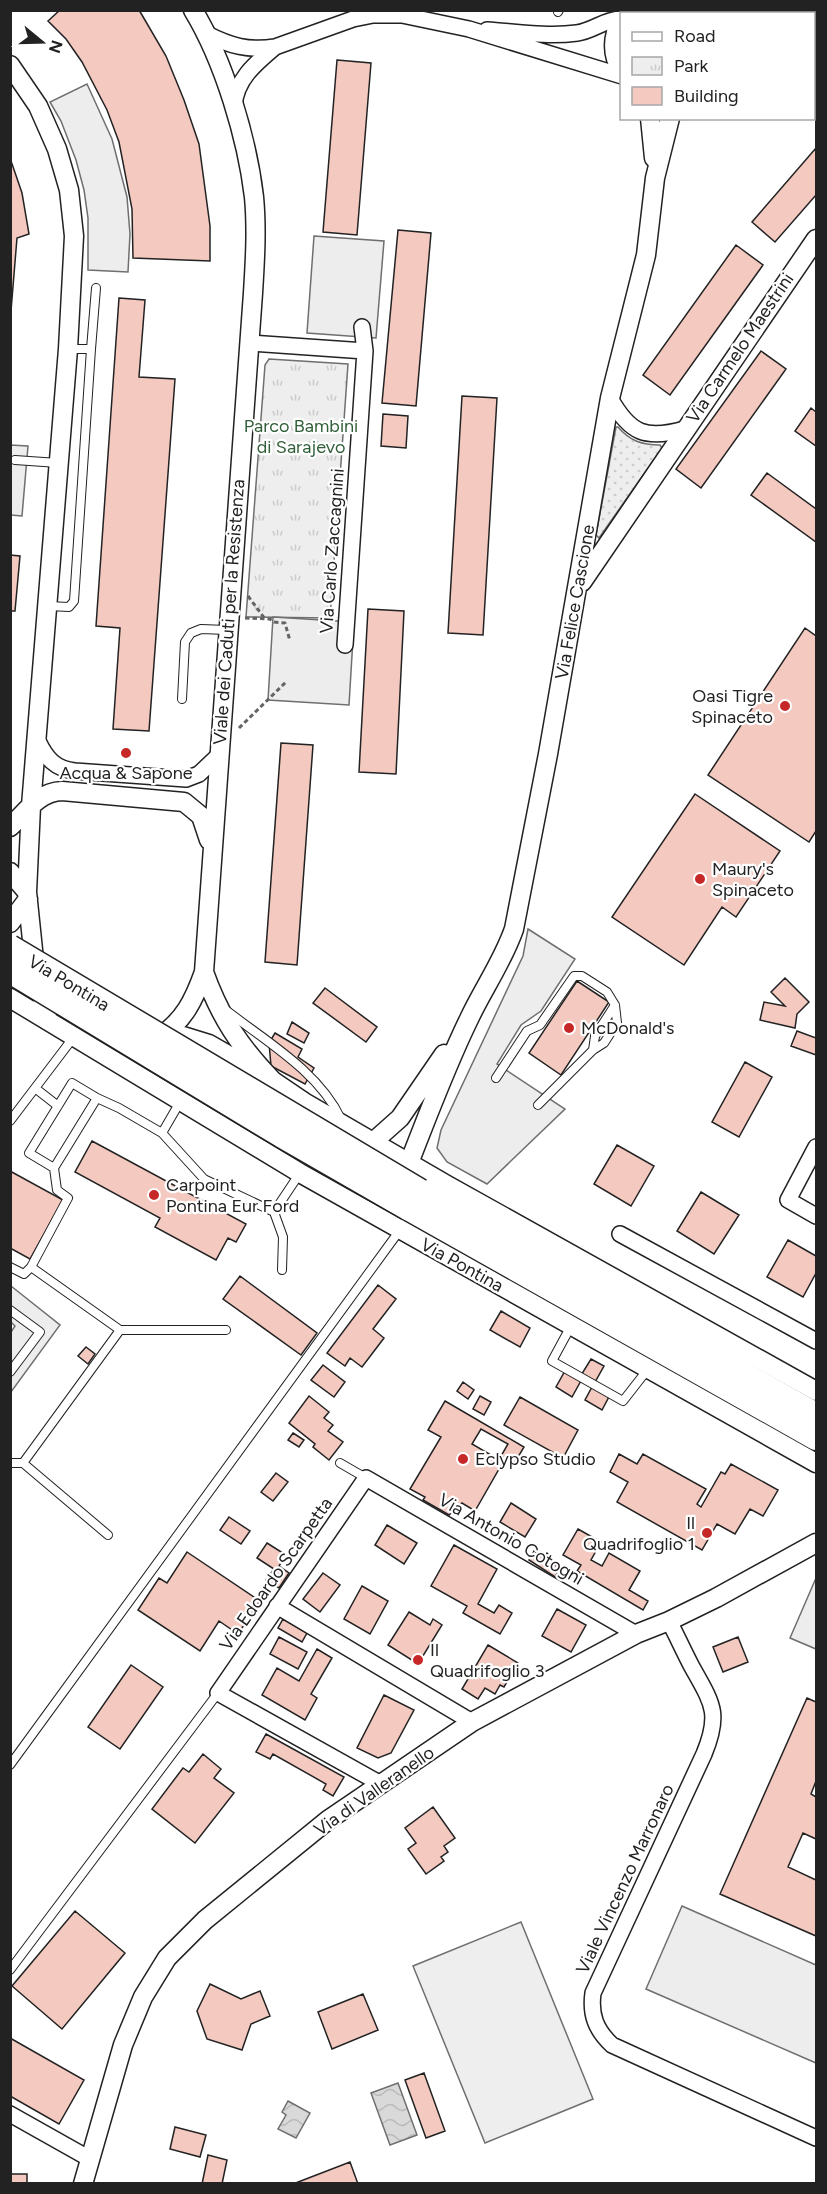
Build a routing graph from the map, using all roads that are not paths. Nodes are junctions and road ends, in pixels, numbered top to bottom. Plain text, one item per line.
1 (194, 10) edge
2 (631, 10) edge
3 (627, 12) edge
4 (620, 19) edge
5 (620, 22) edge
6 (469, 29) junction
7 (207, 34) junction
8 (275, 47) junction
9 (10, 65) edge
10 (620, 71) edge
11 (620, 74) edge
12 (234, 106) junction
13 (650, 120) edge
14 (670, 120) edge
15 (655, 178) junction
16 (816, 239) edge
17 (96, 288) dead end
18 (362, 327) dead end
19 (249, 343) junction
20 (68, 349) junction
21 (91, 349) junction
22 (365, 351) junction
23 (610, 398) junction
24 (685, 429) junction
25 (15, 460) dead end
26 (58, 463) junction
27 (577, 592) junction
28 (48, 606) junction
29 (227, 630) junction
30 (345, 645) dead end
31 (182, 699) dead end
32 (38, 741) junction
33 (219, 755) junction
34 (32, 806) junction
35 (10, 827) edge
36 (212, 854) junction
37 (10, 872) edge
38 (28, 895) junction
39 (10, 923) edge
40 (10, 947) edge
41 (10, 971) edge
42 (204, 972) junction
43 (10, 998) edge
44 (216, 1002) junction
45 (469, 1018) junction
46 (48, 1021) junction
47 (74, 1036) junction
48 (154, 1040) junction
49 (113, 1060) junction
50 (495, 1078) dead end
51 (147, 1081) junction
52 (273, 1081) junction
53 (35, 1088) junction
54 (97, 1098) junction
55 (180, 1102) junction
56 (538, 1105) dead end
57 (58, 1106) junction
58 (10, 1120) edge
59 (344, 1126) junction
60 (162, 1133) junction
61 (374, 1143) junction
62 (816, 1147) edge
63 (409, 1163) junction
64 (54, 1168) junction
65 (300, 1173) junction
66 (409, 1210) junction
67 (274, 1212) junction
68 (816, 1216) edge
69 (620, 1234) dead end
70 (10, 1266) edge
71 (30, 1267) junction
72 (282, 1270) dead end
73 (10, 1310) edge
74 (571, 1326) junction
75 (120, 1330) junction
76 (226, 1330) dead end
77 (816, 1341) edge
78 (648, 1369) junction
79 (10, 1372) edge
80 (816, 1391) edge
81 (816, 1415) edge
82 (816, 1438) edge
83 (816, 1462) edge
84 (10, 1463) edge
85 (23, 1463) junction
86 (340, 1463) dead end
87 (366, 1478) junction
88 (108, 1535) dead end
89 (816, 1543) edge
90 (277, 1606) junction
91 (669, 1621) junction
92 (636, 1634) junction
93 (218, 1693) junction
94 (472, 1722) junction
95 (10, 1765) edge
96 (381, 1784) junction
97 (10, 1970) edge
98 (10, 2114) edge
99 (816, 2138) edge
100 (90, 2159) junction
101 (83, 2184) edge

1 - 7 street, Viale dei Caduti per la Resistenza
2 - 3 street
4 - 6 street
5 - 10 street
6 - 8 street
6 - 11 street
7 - 8 street
7 - 12 street, Viale dei Caduti per la Resistenza
8 - 12 street
9 - 20 street
12 - 19 street, Viale dei Caduti per la Resistenza
13 - 15 street, Via Felice Cascione
14 - 15 street, Via Felice Cascione
15 - 23 street, Via Felice Cascione
16 - 24 street, Via Carmelo Maestrini
17 - 21 lane
18 - 22 street, Via Carlo Zaccagnini
19 - 22 street
19 - 29 street, Viale dei Caduti per la Resistenza
20 - 21 lane
20 - 26 street
21 - 28 lane
22 - 30 street, Via Carlo Zaccagnini
23 - 24 street, Via Carmelo Maestrini
23 - 27 street, Via Felice Cascione
24 - 27 street, Via Carmelo Maestrini
25 - 26 lane
26 - 28 street
27 - 45 street, Via Felice Cascione
28 - 32 street
29 - 31 lane
29 - 33 street, Viale dei Caduti per la Resistenza
32 - 33 street
32 - 34 street
33 - 36 street, Viale dei Caduti per la Resistenza
34 - 35 street
34 - 36 street
34 - 38 street
36 - 42 street, Viale dei Caduti per la Resistenza
37 - 38 street
38 - 39 street
38 - 46 street
40 - 66 highway, Via Pontina, bridge
41 - 66 highway, Via Pontina, bridge
42 - 44 street
42 - 48 street
43 - 46 street, Via Pontina
44 - 52 street
44 - 59 lane
45 - 61 street, Via Felice Cascione
45 - 63 street, Via Felice Cascione
46 - 47 street, Via Pontina
47 - 49 street, Via Pontina
47 - 53 lane
48 - 49 street
48 - 51 street
48 - 52 street
49 - 51 street, Via Pontina
50 - 56 lane
51 - 55 street, Via Pontina
52 - 59 street
53 - 57 lane
53 - 58 lane
54 - 57 lane
54 - 60 lane
54 - 64 lane
55 - 60 lane
55 - 65 street, Via Pontina
57 - 64 lane
59 - 61 street
60 - 67 lane
61 - 63 street
62 - 68 street
63 - 80 street
64 - 71 lane
65 - 66 street, Via Pontina
65 - 67 lane
66 - 74 street, Via Pontina
66 - 81 highway, Via Pontina
66 - 82 highway, Via Pontina
66 - 95 lane
67 - 72 lane
69 - 77 street
70 - 71 lane
71 - 75 lane
73 - 79 lane
74 - 78 street, Via Pontina
74 - 78 lane
75 - 76 lane
75 - 85 lane
78 - 83 street, Via Pontina
84 - 85 lane
85 - 88 lane
86 - 87 lane
87 - 90 street, Via Edoardo Scarpetta
87 - 92 street, Via Antonio Cotogni
89 - 91 street, Via di Valleranello
90 - 93 street, Via Edoardo Scarpetta
90 - 94 street
91 - 92 street, Via di Valleranello
91 - 99 street, Viale Vincenzo Marronaro
92 - 94 street, Via di Valleranello
93 - 96 street
93 - 97 lane
94 - 96 street, Via di Valleranello
96 - 100 street, Via di Valleranello
98 - 100 street
100 - 101 street, Via di Valleranello

